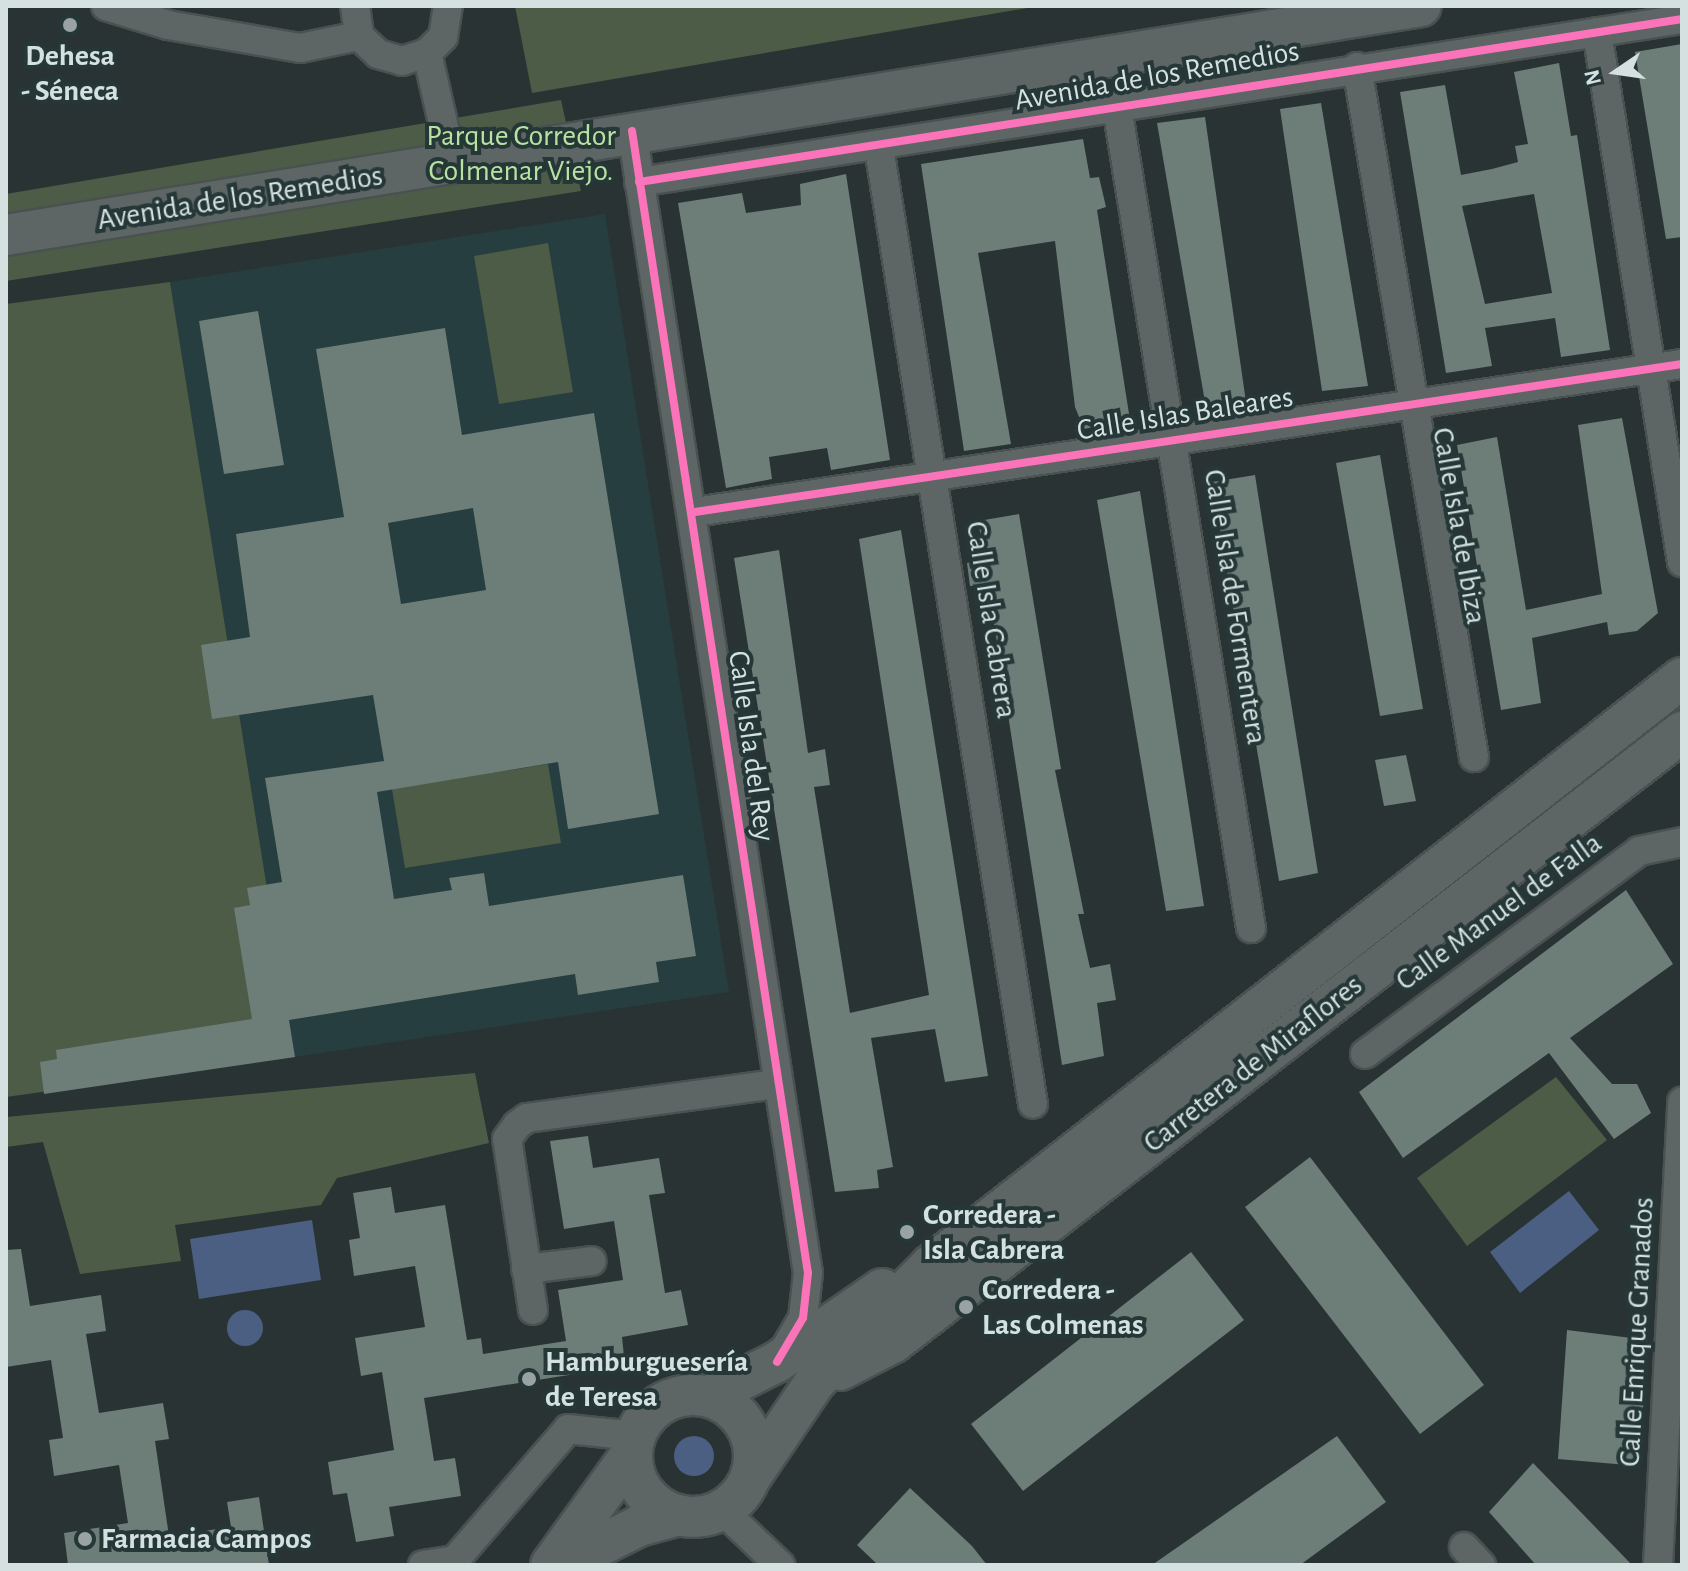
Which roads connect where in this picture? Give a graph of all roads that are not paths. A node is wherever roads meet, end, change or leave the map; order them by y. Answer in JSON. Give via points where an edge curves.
{"nodes":[{"id":1,"x":106,"y":6,"type":"edge"},
{"id":2,"x":355,"y":6,"type":"edge"},
{"id":3,"x":448,"y":6,"type":"edge"},
{"id":4,"x":1421,"y":6,"type":"edge"},
{"id":5,"x":1682,"y":19,"type":"edge"},
{"id":6,"x":1597,"y":32,"type":"junction"},
{"id":7,"x":359,"y":36,"type":"junction"},
{"id":8,"x":427,"y":53,"type":"junction"},
{"id":9,"x":1357,"y":67,"type":"junction"},
{"id":10,"x":1117,"y":107,"type":"junction"},
{"id":11,"x":632,"y":131,"type":"junction"},
{"id":12,"x":879,"y":148,"type":"junction"},
{"id":13,"x":452,"y":162,"type":"junction"},
{"id":14,"x":639,"y":182,"type":"junction"},
{"id":15,"x":6,"y":235,"type":"edge"},
{"id":16,"x":1682,"y":364,"type":"edge"},
{"id":17,"x":1651,"y":369,"type":"junction"},
{"id":18,"x":1414,"y":404,"type":"junction"},
{"id":19,"x":1174,"y":439,"type":"junction"},
{"id":20,"x":934,"y":477,"type":"junction"},
{"id":21,"x":695,"y":512,"type":"junction"},
{"id":22,"x":1682,"y":562,"type":"edge"},
{"id":23,"x":1682,"y":678,"type":"edge"},
{"id":24,"x":1682,"y":690,"type":"edge"},
{"id":25,"x":1682,"y":732,"type":"edge"},
{"id":26,"x":1615,"y":735,"type":"junction"},
{"id":27,"x":1474,"y":757,"type":"dead end"},
{"id":28,"x":1682,"y":842,"type":"edge"},
{"id":29,"x":1251,"y":928,"type":"dead end"},
{"id":30,"x":1365,"y":1054,"type":"dead end"},
{"id":31,"x":776,"y":1084,"type":"junction"},
{"id":32,"x":1682,"y":1102,"type":"edge"},
{"id":33,"x":1033,"y":1104,"type":"dead end"},
{"id":34,"x":592,"y":1261,"type":"dead end"},
{"id":35,"x":931,"y":1265,"type":"junction"},
{"id":36,"x":526,"y":1269,"type":"junction"},
{"id":37,"x":533,"y":1310,"type":"dead end"},
{"id":38,"x":777,"y":1362,"type":"junction"},
{"id":39,"x":815,"y":1382,"type":"junction"},
{"id":40,"x":709,"y":1396,"type":"junction"},
{"id":41,"x":634,"y":1444,"type":"junction"},
{"id":42,"x":752,"y":1475,"type":"junction"},
{"id":43,"x":723,"y":1511,"type":"junction"},
{"id":44,"x":679,"y":1515,"type":"junction"},
{"id":45,"x":639,"y":1526,"type":"junction"},
{"id":46,"x":1654,"y":1561,"type":"edge"},
{"id":47,"x":423,"y":1565,"type":"edge"},
{"id":48,"x":551,"y":1565,"type":"edge"},
{"id":49,"x":561,"y":1565,"type":"edge"},
{"id":50,"x":600,"y":1565,"type":"edge"},
{"id":51,"x":780,"y":1565,"type":"edge"}],
"edges":[{"from":1,"to":7,"type":"street","via":[[168,25],[300,48]]},
{"from":2,"to":7,"type":"street"},
{"from":3,"to":8,"type":"street","via":[[443,37]]},
{"from":4,"to":11,"type":"main road","name":"Avenida de los Remedios"},
{"from":5,"to":6,"type":"street","name":"Avenida de los Remedios"},
{"from":6,"to":9,"type":"street","name":"Avenida de los Remedios"},
{"from":6,"to":17,"type":"street"},
{"from":7,"to":8,"type":"street","via":[[378,54],[402,61]]},
{"from":8,"to":13,"type":"street"},
{"from":9,"to":10,"type":"street","name":"Avenida de los Remedios"},
{"from":9,"to":18,"type":"street","name":"Calle Isla de Ibiza"},
{"from":10,"to":12,"type":"street","name":"Avenida de los Remedios"},
{"from":10,"to":19,"type":"street","name":"Calle Isla de Formentera"},
{"from":11,"to":13,"type":"main road","name":"Avenida de los Remedios"},
{"from":11,"to":14,"type":"street","name":"Calle Isla del Rey"},
{"from":12,"to":14,"type":"street","name":"Avenida de los Remedios"},
{"from":12,"to":20,"type":"street","name":"Calle Isla Cabrera"},
{"from":13,"to":15,"type":"main road","name":"Avenida de los Remedios"},
{"from":14,"to":21,"type":"street","name":"Calle Isla del Rey"},
{"from":16,"to":17,"type":"street","name":"Calle Islas Baleares"},
{"from":17,"to":18,"type":"street","name":"Calle Islas Baleares"},
{"from":17,"to":22,"type":"street"},
{"from":18,"to":19,"type":"street","name":"Calle Islas Baleares"},
{"from":18,"to":27,"type":"street","name":"Calle Isla de Ibiza"},
{"from":19,"to":20,"type":"street","name":"Calle Islas Baleares"},
{"from":19,"to":29,"type":"street","name":"Calle Isla de Formentera"},
{"from":20,"to":21,"type":"street","name":"Calle Islas Baleares"},
{"from":20,"to":33,"type":"street","name":"Calle Isla Cabrera"},
{"from":21,"to":31,"type":"street","name":"Calle Isla del Rey"},
{"from":23,"to":26,"type":"main road","name":"Carretera de Miraflores"},
{"from":24,"to":26,"type":"main road","name":"Carretera de Miraflores"},
{"from":25,"to":39,"type":"main road","name":"Carretera de Miraflores","via":[[894,1342]]},
{"from":26,"to":35,"type":"main road","name":"Carretera de Miraflores"},
{"from":28,"to":30,"type":"street","name":"Calle Manuel de Falla","via":[[1639,851]]},
{"from":31,"to":36,"type":"street","via":[[527,1118],[517,1125],[507,1139]]},
{"from":31,"to":38,"type":"street","name":"Calle Isla del Rey","via":[[808,1273],[803,1318]]},
{"from":32,"to":46,"type":"street","name":"Calle Enrique Granados"},
{"from":34,"to":36,"type":"street"},
{"from":35,"to":38,"type":"main road","name":"Carretera de Miraflores","via":[[866,1298]]},
{"from":35,"to":39,"type":"main road","name":"Carretera de Miraflores"},
{"from":36,"to":37,"type":"street"},
{"from":38,"to":40,"type":"main road","name":"Carretera de Miraflores"},
{"from":39,"to":42,"type":"main road","name":"Carretera de Miraflores"},
{"from":40,"to":41,"type":"main road","via":[[672,1398],[643,1419]]},
{"from":40,"to":42,"type":"main road","via":[[727,1404],[751,1435]]},
{"from":41,"to":44,"type":"main road","via":[[639,1486]]},
{"from":41,"to":47,"type":"street","via":[[568,1429],[455,1560]]},
{"from":41,"to":48,"type":"main road"},
{"from":42,"to":43,"type":"main road"},
{"from":43,"to":44,"type":"main road"},
{"from":43,"to":51,"type":"street"},
{"from":44,"to":45,"type":"main road"},
{"from":45,"to":49,"type":"main road"},
{"from":45,"to":50,"type":"street"}]}
